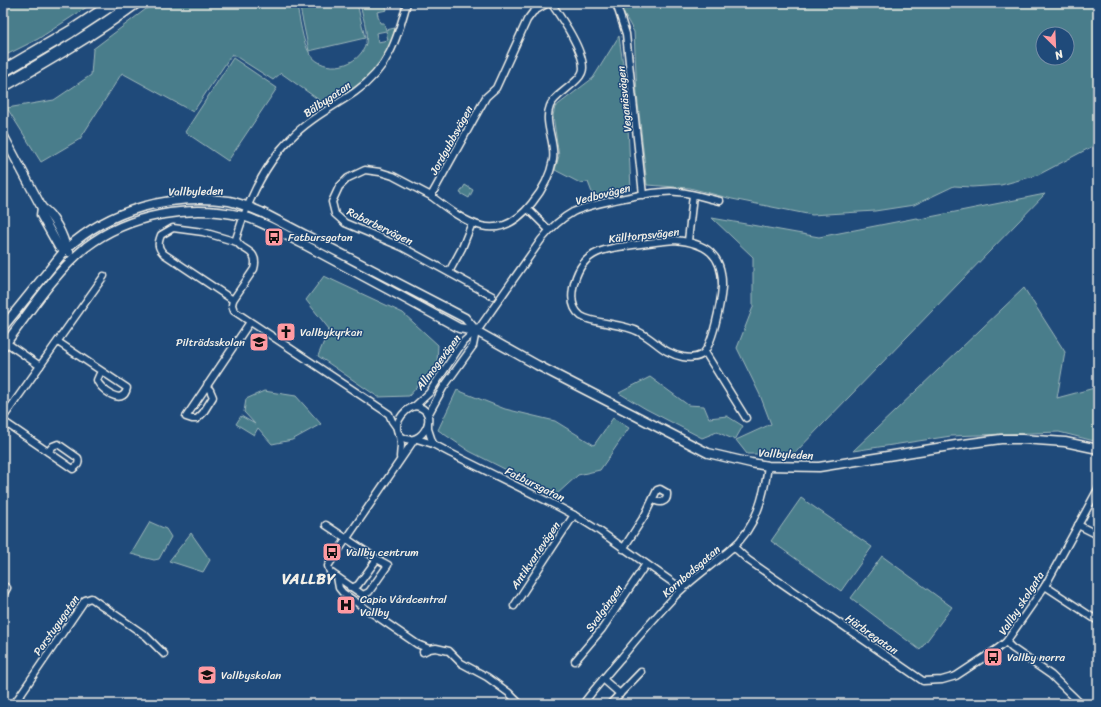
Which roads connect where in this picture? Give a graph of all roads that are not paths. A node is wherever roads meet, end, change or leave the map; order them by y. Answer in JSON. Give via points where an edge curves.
{"nodes":[{"id":1,"x":114,"y":3,"type":"edge"},
{"id":2,"x":134,"y":3,"type":"edge"},
{"id":3,"x":407,"y":3,"type":"edge"},
{"id":4,"x":548,"y":3,"type":"edge"},
{"id":5,"x":551,"y":3,"type":"edge"},
{"id":6,"x":616,"y":3,"type":"edge"},
{"id":7,"x":3,"y":71,"type":"edge"},
{"id":8,"x":3,"y":86,"type":"edge"},
{"id":9,"x":3,"y":135,"type":"edge"},
{"id":10,"x":643,"y":195,"type":"junction"},
{"id":11,"x":692,"y":195,"type":"junction"},
{"id":12,"x":431,"y":196,"type":"junction"},
{"id":13,"x":720,"y":201,"type":"dead end"},
{"id":14,"x":249,"y":207,"type":"junction"},
{"id":15,"x":42,"y":208,"type":"junction"},
{"id":16,"x":528,"y":209,"type":"junction"},
{"id":17,"x":244,"y":216,"type":"junction"},
{"id":18,"x":472,"y":223,"type":"junction"},
{"id":19,"x":550,"y":230,"type":"junction"},
{"id":20,"x":61,"y":233,"type":"junction"},
{"id":21,"x":80,"y":237,"type":"junction"},
{"id":22,"x":688,"y":241,"type":"junction"},
{"id":23,"x":237,"y":242,"type":"junction"},
{"id":24,"x":66,"y":249,"type":"junction"},
{"id":25,"x":75,"y":257,"type":"junction"},
{"id":26,"x":449,"y":272,"type":"junction"},
{"id":27,"x":104,"y":276,"type":"dead end"},
{"id":28,"x":492,"y":296,"type":"dead end"},
{"id":29,"x":233,"y":300,"type":"junction"},
{"id":30,"x":250,"y":322,"type":"junction"},
{"id":31,"x":3,"y":327,"type":"edge"},
{"id":32,"x":476,"y":331,"type":"junction"},
{"id":33,"x":58,"y":342,"type":"junction"},
{"id":34,"x":4,"y":343,"type":"edge"},
{"id":35,"x":705,"y":352,"type":"junction"},
{"id":36,"x":40,"y":366,"type":"junction"},
{"id":37,"x":101,"y":371,"type":"junction"},
{"id":38,"x":207,"y":385,"type":"junction"},
{"id":39,"x":415,"y":406,"type":"junction"},
{"id":40,"x":406,"y":411,"type":"junction"},
{"id":41,"x":389,"y":414,"type":"junction"},
{"id":42,"x":428,"y":417,"type":"junction"},
{"id":43,"x":3,"y":418,"type":"edge"},
{"id":44,"x":746,"y":418,"type":"dead end"},
{"id":45,"x":3,"y":421,"type":"edge"},
{"id":46,"x":397,"y":428,"type":"junction"},
{"id":47,"x":400,"y":435,"type":"junction"},
{"id":48,"x":416,"y":439,"type":"junction"},
{"id":49,"x":433,"y":444,"type":"junction"},
{"id":50,"x":1098,"y":449,"type":"edge"},
{"id":51,"x":48,"y":452,"type":"junction"},
{"id":52,"x":400,"y":459,"type":"junction"},
{"id":53,"x":768,"y":466,"type":"junction"},
{"id":54,"x":1098,"y":489,"type":"edge"},
{"id":55,"x":653,"y":499,"type":"dead end"},
{"id":56,"x":574,"y":515,"type":"junction"},
{"id":57,"x":326,"y":525,"type":"dead end"},
{"id":58,"x":1078,"y":525,"type":"junction"},
{"id":59,"x":1098,"y":535,"type":"edge"},
{"id":60,"x":347,"y":538,"type":"junction"},
{"id":61,"x":734,"y":547,"type":"junction"},
{"id":62,"x":623,"y":549,"type":"junction"},
{"id":63,"x":377,"y":559,"type":"junction"},
{"id":64,"x":646,"y":564,"type":"junction"},
{"id":65,"x":337,"y":577,"type":"junction"},
{"id":66,"x":3,"y":585,"type":"edge"},
{"id":67,"x":1045,"y":586,"type":"junction"},
{"id":68,"x":350,"y":587,"type":"junction"},
{"id":69,"x":682,"y":589,"type":"junction"},
{"id":70,"x":3,"y":596,"type":"edge"},
{"id":71,"x":514,"y":606,"type":"dead end"},
{"id":72,"x":1098,"y":621,"type":"edge"},
{"id":73,"x":1006,"y":642,"type":"junction"},
{"id":74,"x":429,"y":649,"type":"junction"},
{"id":75,"x":423,"y":652,"type":"dead end"},
{"id":76,"x":164,"y":654,"type":"dead end"},
{"id":77,"x":575,"y":662,"type":"dead end"},
{"id":78,"x":641,"y":672,"type":"dead end"},
{"id":79,"x":603,"y":679,"type":"junction"},
{"id":80,"x":620,"y":694,"type":"junction"},
{"id":81,"x":14,"y":704,"type":"edge"},
{"id":82,"x":520,"y":704,"type":"edge"},
{"id":83,"x":583,"y":704,"type":"edge"},
{"id":84,"x":610,"y":704,"type":"edge"},
{"id":85,"x":1081,"y":704,"type":"edge"}],
"edges":[{"from":1,"to":7,"type":"highway"},
{"from":2,"to":8,"type":"highway","via":[[108,23]]},
{"from":3,"to":14,"type":"street","name":"Bälbygatan","via":[[396,40],[379,70],[362,87],[312,120],[291,138],[274,158]]},
{"from":4,"to":12,"type":"street","name":"Jordgubbsvägen","via":[[533,12],[528,20],[496,88],[486,97]]},
{"from":5,"to":16,"type":"street","via":[[569,30],[581,56],[583,69],[578,78],[550,105],[548,113],[553,159],[540,194]]},
{"from":6,"to":10,"type":"street","name":"Veganäsvägen","via":[[626,34]]},
{"from":9,"to":15,"type":"main road"},
{"from":10,"to":11,"type":"street","name":"Vedbovägen","via":[[676,191]]},
{"from":10,"to":19,"type":"street","name":"Vedbovägen","via":[[584,208],[567,216]]},
{"from":11,"to":13,"type":"street","name":"Vedbovägen"},
{"from":11,"to":22,"type":"street","name":"Källtorpsvägen"},
{"from":12,"to":18,"type":"street"},
{"from":12,"to":26,"type":"street","name":"Rabarbervägen","via":[[393,176],[365,170],[348,178],[339,187],[332,202],[335,214],[346,223],[402,247]]},
{"from":14,"to":17,"type":"street"},
{"from":14,"to":21,"type":"main road","name":"Vallbyleden","via":[[230,201],[195,200],[144,206],[120,214]]},
{"from":14,"to":32,"type":"main road","name":"Vallbyleden","via":[[465,318]]},
{"from":15,"to":20,"type":"main road","via":[[47,210]]},
{"from":15,"to":24,"type":"main road","via":[[40,215],[45,224],[59,247]]},
{"from":16,"to":18,"type":"street","via":[[508,224],[492,228]]},
{"from":16,"to":19,"type":"street"},
{"from":17,"to":23,"type":"street"},
{"from":17,"to":25,"type":"main road","name":"Vallbyleden","via":[[202,211],[157,215],[116,229]]},
{"from":17,"to":32,"type":"main road","name":"Vallbyleden","via":[[284,234],[459,328]]},
{"from":18,"to":26,"type":"street"},
{"from":19,"to":32,"type":"street","name":"Vedbovägen"},
{"from":20,"to":21,"type":"main road","via":[[72,238]]},
{"from":20,"to":24,"type":"main road"},
{"from":21,"to":24,"type":"main road","name":"Vallbyleden"},
{"from":22,"to":35,"type":"street","name":"Källtorpsvägen","via":[[711,252],[720,265],[722,274],[720,306]]},
{"from":22,"to":35,"type":"street","name":"Källtorpsvägen","via":[[670,240],[614,247],[595,253],[581,268],[574,286],[572,302],[575,309],[586,319],[632,329],[670,354],[689,358]]},
{"from":23,"to":29,"type":"street","via":[[252,254],[255,265]]},
{"from":23,"to":29,"type":"street","via":[[203,232],[173,228],[161,235],[158,246],[164,254]]},
{"from":24,"to":25,"type":"main road"},
{"from":24,"to":31,"type":"main road","name":"Vallbyleden"},
{"from":25,"to":34,"type":"main road","name":"Vallbyleden"},
{"from":26,"to":28,"type":"street","name":"Rabarbervägen"},
{"from":27,"to":33,"type":"street"},
{"from":29,"to":30,"type":"street","via":[[234,312]]},
{"from":30,"to":38,"type":"street"},
{"from":30,"to":41,"type":"street"},
{"from":32,"to":39,"type":"street","name":"Allmogevägen","via":[[463,342],[429,393]]},
{"from":32,"to":42,"type":"street","name":"Allmogevägen","via":[[473,346],[443,388]]},
{"from":32,"to":53,"type":"main road","name":"Vallbyleden","via":[[708,453]]},
{"from":33,"to":36,"type":"street"},
{"from":33,"to":37,"type":"street"},
{"from":34,"to":36,"type":"street"},
{"from":35,"to":44,"type":"street"},
{"from":36,"to":43,"type":"street"},
{"from":37,"to":37,"type":"street","via":[[127,388],[126,394],[118,397],[100,387],[97,380]]},
{"from":38,"to":38,"type":"street","via":[[190,410],[186,417],[197,419],[203,413],[213,397]]},
{"from":39,"to":40,"type":"street"},
{"from":39,"to":42,"type":"street","via":[[421,407]]},
{"from":40,"to":41,"type":"street"},
{"from":40,"to":46,"type":"street"},
{"from":41,"to":46,"type":"street"},
{"from":42,"to":48,"type":"street","via":[[424,430]]},
{"from":42,"to":49,"type":"street","via":[[428,430]]},
{"from":45,"to":51,"type":"street"},
{"from":46,"to":47,"type":"street"},
{"from":47,"to":48,"type":"street","via":[[407,440]]},
{"from":47,"to":52,"type":"street"},
{"from":48,"to":49,"type":"street","name":"Fatbursgatan"},
{"from":48,"to":52,"type":"street"},
{"from":49,"to":56,"type":"street","name":"Fatbursgatan"},
{"from":50,"to":53,"type":"main road","name":"Vallbyleden","via":[[1065,442],[1001,439],[819,467]]},
{"from":51,"to":51,"type":"street","via":[[58,444],[78,458],[78,465],[73,469]]},
{"from":52,"to":60,"type":"street"},
{"from":53,"to":61,"type":"street","name":"Kornbodsgatan","via":[[754,519]]},
{"from":54,"to":58,"type":"street","name":"Vallby skolgata"},
{"from":55,"to":62,"type":"street"},
{"from":56,"to":62,"type":"street","name":"Fatbursgatan"},
{"from":56,"to":71,"type":"street","name":"Antikvarievägen"},
{"from":57,"to":60,"type":"street"},
{"from":58,"to":59,"type":"street"},
{"from":58,"to":67,"type":"street","name":"Vallby skolgata"},
{"from":60,"to":63,"type":"street"},
{"from":60,"to":65,"type":"street","via":[[328,566],[330,572]]},
{"from":61,"to":69,"type":"street","name":"Kornbodsgatan"},
{"from":61,"to":73,"type":"street","name":"Härbregatan","via":[[748,560],[923,681],[956,676]]},
{"from":62,"to":64,"type":"street","name":"Fatbursgatan"},
{"from":63,"to":68,"type":"street","via":[[358,585]]},
{"from":63,"to":68,"type":"street","via":[[388,565],[369,592],[363,595]]},
{"from":64,"to":69,"type":"street","name":"Fatbursgatan"},
{"from":64,"to":77,"type":"street","name":"Svalgången","via":[[602,629]]},
{"from":65,"to":68,"type":"street"},
{"from":65,"to":74,"type":"street","via":[[338,588],[343,593],[417,644]]},
{"from":66,"to":70,"type":"street","via":[[7,588]]},
{"from":67,"to":72,"type":"street"},
{"from":67,"to":73,"type":"street","name":"Vallby skolgata"},
{"from":69,"to":79,"type":"street","name":"Kornbodsgatan"},
{"from":73,"to":85,"type":"street","name":"Vallby skolgata","via":[[1051,675]]},
{"from":74,"to":75,"type":"street"},
{"from":74,"to":82,"type":"street","via":[[442,648],[449,652],[461,663],[509,693]]},
{"from":76,"to":81,"type":"street","name":"Parstugugatan","via":[[146,636],[88,598]]},
{"from":78,"to":80,"type":"street"},
{"from":79,"to":80,"type":"street"},
{"from":79,"to":83,"type":"street","name":"Kornbodsgatan"},
{"from":80,"to":84,"type":"street"}]}
